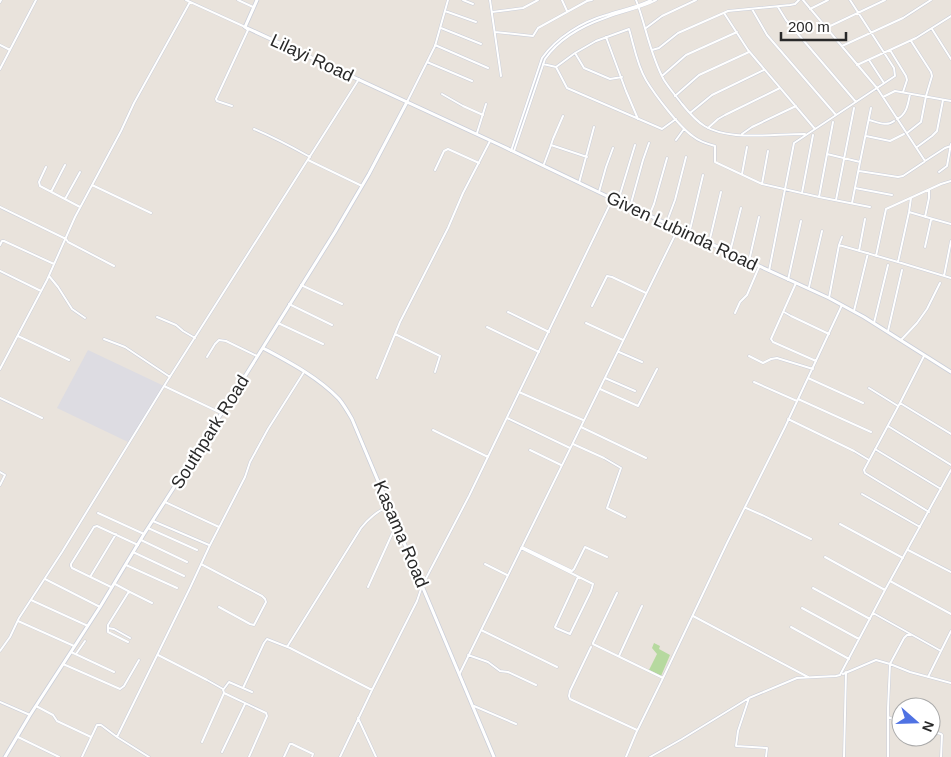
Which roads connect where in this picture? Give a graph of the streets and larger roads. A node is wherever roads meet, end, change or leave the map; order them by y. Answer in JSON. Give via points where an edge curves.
{"nodes":[{"id":1,"x":36,"y":0,"type":"edge"},
{"id":2,"x":186,"y":0,"type":"edge"},
{"id":3,"x":238,"y":0,"type":"edge"},
{"id":4,"x":257,"y":0,"type":"edge"},
{"id":5,"x":448,"y":0,"type":"edge"},
{"id":6,"x":463,"y":0,"type":"edge"},
{"id":7,"x":490,"y":0,"type":"edge"},
{"id":8,"x":538,"y":0,"type":"edge"},
{"id":9,"x":562,"y":0,"type":"edge"},
{"id":10,"x":592,"y":0,"type":"edge"},
{"id":11,"x":636,"y":0,"type":"edge"},
{"id":12,"x":650,"y":0,"type":"edge"},
{"id":13,"x":656,"y":0,"type":"edge"},
{"id":14,"x":696,"y":0,"type":"edge"},
{"id":15,"x":801,"y":0,"type":"edge"},
{"id":16,"x":828,"y":0,"type":"edge"},
{"id":17,"x":850,"y":0,"type":"edge"},
{"id":18,"x":885,"y":0,"type":"edge"},
{"id":19,"x":931,"y":0,"type":"edge"},
{"id":20,"x":587,"y":1,"type":"edge"},
{"id":21,"x":190,"y":2,"type":"junction"},
{"id":22,"x":473,"y":4,"type":"dead end"},
{"id":23,"x":778,"y":6,"type":"junction"},
{"id":24,"x":253,"y":7,"type":"junction"},
{"id":25,"x":639,"y":7,"type":"junction"},
{"id":26,"x":752,"y":9,"type":"junction"},
{"id":27,"x":810,"y":9,"type":"junction"},
{"id":28,"x":445,"y":10,"type":"junction"},
{"id":29,"x":492,"y":12,"type":"junction"},
{"id":30,"x":567,"y":12,"type":"junction"},
{"id":31,"x":858,"y":12,"type":"junction"},
{"id":32,"x":724,"y":13,"type":"junction"},
{"id":33,"x":951,"y":16,"type":"edge"},
{"id":34,"x":476,"y":22,"type":"dead end"},
{"id":35,"x":245,"y":27,"type":"junction"},
{"id":36,"x":441,"y":28,"type":"junction"},
{"id":37,"x":645,"y":28,"type":"junction"},
{"id":38,"x":826,"y":28,"type":"junction"},
{"id":39,"x":931,"y":28,"type":"junction"},
{"id":40,"x":495,"y":32,"type":"junction"},
{"id":41,"x":737,"y":32,"type":"junction"},
{"id":42,"x":871,"y":33,"type":"junction"},
{"id":43,"x":606,"y":36,"type":"junction"},
{"id":44,"x":911,"y":41,"type":"junction"},
{"id":45,"x":435,"y":44,"type":"junction"},
{"id":46,"x":481,"y":44,"type":"dead end"},
{"id":47,"x":0,"y":45,"type":"edge"},
{"id":48,"x":841,"y":46,"type":"junction"},
{"id":49,"x":10,"y":50,"type":"junction"},
{"id":50,"x":652,"y":50,"type":"junction"},
{"id":51,"x":890,"y":50,"type":"junction"},
{"id":52,"x":749,"y":52,"type":"junction"},
{"id":53,"x":884,"y":52,"type":"junction"},
{"id":54,"x":575,"y":53,"type":"junction"},
{"id":55,"x":869,"y":59,"type":"junction"},
{"id":56,"x":951,"y":59,"type":"edge"},
{"id":57,"x":427,"y":62,"type":"junction"},
{"id":58,"x":542,"y":64,"type":"junction"},
{"id":59,"x":857,"y":65,"type":"junction"},
{"id":60,"x":556,"y":67,"type":"junction"},
{"id":61,"x":488,"y":68,"type":"dead end"},
{"id":62,"x":0,"y":69,"type":"edge"},
{"id":63,"x":764,"y":70,"type":"junction"},
{"id":64,"x":501,"y":76,"type":"dead end"},
{"id":65,"x":662,"y":76,"type":"junction"},
{"id":66,"x":622,"y":77,"type":"junction"},
{"id":67,"x":359,"y":79,"type":"junction"},
{"id":68,"x":472,"y":81,"type":"dead end"},
{"id":69,"x":884,"y":83,"type":"junction"},
{"id":70,"x":780,"y":88,"type":"junction"},
{"id":71,"x":876,"y":88,"type":"junction"},
{"id":72,"x":903,"y":92,"type":"junction"},
{"id":73,"x":442,"y":94,"type":"dead end"},
{"id":74,"x":910,"y":94,"type":"junction"},
{"id":75,"x":675,"y":96,"type":"junction"},
{"id":76,"x":926,"y":96,"type":"junction"},
{"id":77,"x":883,"y":97,"type":"junction"},
{"id":78,"x":951,"y":97,"type":"edge"},
{"id":79,"x":943,"y":100,"type":"junction"},
{"id":80,"x":950,"y":101,"type":"edge"},
{"id":81,"x":407,"y":102,"type":"junction"},
{"id":82,"x":856,"y":102,"type":"junction"},
{"id":83,"x":486,"y":104,"type":"dead end"},
{"id":84,"x":232,"y":106,"type":"dead end"},
{"id":85,"x":796,"y":106,"type":"junction"},
{"id":86,"x":854,"y":108,"type":"dead end"},
{"id":87,"x":871,"y":108,"type":"dead end"},
{"id":88,"x":690,"y":114,"type":"junction"},
{"id":89,"x":483,"y":115,"type":"junction"},
{"id":90,"x":836,"y":115,"type":"junction"},
{"id":91,"x":563,"y":116,"type":"dead end"},
{"id":92,"x":638,"y":119,"type":"junction"},
{"id":93,"x":676,"y":119,"type":"junction"},
{"id":94,"x":869,"y":120,"type":"junction"},
{"id":95,"x":896,"y":120,"type":"junction"},
{"id":96,"x":833,"y":122,"type":"dead end"},
{"id":97,"x":594,"y":127,"type":"dead end"},
{"id":98,"x":708,"y":128,"type":"junction"},
{"id":99,"x":254,"y":129,"type":"dead end"},
{"id":100,"x":684,"y":129,"type":"junction"},
{"id":101,"x":815,"y":129,"type":"junction"},
{"id":102,"x":476,"y":134,"type":"junction"},
{"id":103,"x":807,"y":134,"type":"junction"},
{"id":104,"x":905,"y":134,"type":"junction"},
{"id":105,"x":741,"y":135,"type":"junction"},
{"id":106,"x":813,"y":135,"type":"dead end"},
{"id":107,"x":865,"y":136,"type":"junction"},
{"id":108,"x":676,"y":140,"type":"dead end"},
{"id":109,"x":490,"y":141,"type":"junction"},
{"id":110,"x":649,"y":143,"type":"dead end"},
{"id":111,"x":551,"y":145,"type":"junction"},
{"id":112,"x":635,"y":145,"type":"dead end"},
{"id":113,"x":951,"y":145,"type":"edge"},
{"id":114,"x":747,"y":147,"type":"dead end"},
{"id":115,"x":916,"y":147,"type":"junction"},
{"id":116,"x":613,"y":148,"type":"dead end"},
{"id":117,"x":513,"y":151,"type":"junction"},
{"id":118,"x":768,"y":151,"type":"dead end"},
{"id":119,"x":827,"y":154,"type":"junction"},
{"id":120,"x":310,"y":157,"type":"junction"},
{"id":121,"x":587,"y":157,"type":"junction"},
{"id":122,"x":686,"y":157,"type":"dead end"},
{"id":123,"x":667,"y":158,"type":"dead end"},
{"id":124,"x":844,"y":158,"type":"junction"},
{"id":125,"x":308,"y":160,"type":"junction"},
{"id":126,"x":860,"y":162,"type":"junction"},
{"id":127,"x":924,"y":162,"type":"dead end"},
{"id":128,"x":479,"y":163,"type":"junction"},
{"id":129,"x":65,"y":165,"type":"dead end"},
{"id":130,"x":46,"y":166,"type":"dead end"},
{"id":131,"x":543,"y":166,"type":"junction"},
{"id":132,"x":435,"y":170,"type":"dead end"},
{"id":133,"x":859,"y":171,"type":"junction"},
{"id":134,"x":80,"y":172,"type":"dead end"},
{"id":135,"x":939,"y":172,"type":"dead end"},
{"id":136,"x":742,"y":174,"type":"junction"},
{"id":137,"x":703,"y":175,"type":"dead end"},
{"id":138,"x":951,"y":181,"type":"edge"},
{"id":139,"x":580,"y":183,"type":"junction"},
{"id":140,"x":762,"y":184,"type":"junction"},
{"id":141,"x":92,"y":185,"type":"junction"},
{"id":142,"x":362,"y":186,"type":"junction"},
{"id":143,"x":855,"y":188,"type":"junction"},
{"id":144,"x":785,"y":190,"type":"junction"},
{"id":145,"x":929,"y":190,"type":"junction"},
{"id":146,"x":51,"y":192,"type":"junction"},
{"id":147,"x":599,"y":192,"type":"junction"},
{"id":148,"x":722,"y":192,"type":"dead end"},
{"id":149,"x":802,"y":193,"type":"junction"},
{"id":150,"x":892,"y":195,"type":"dead end"},
{"id":151,"x":819,"y":197,"type":"junction"},
{"id":152,"x":911,"y":198,"type":"junction"},
{"id":153,"x":613,"y":199,"type":"junction"},
{"id":154,"x":65,"y":200,"type":"junction"},
{"id":155,"x":836,"y":200,"type":"junction"},
{"id":156,"x":618,"y":201,"type":"junction"},
{"id":157,"x":905,"y":201,"type":"junction"},
{"id":158,"x":852,"y":203,"type":"junction"},
{"id":159,"x":910,"y":206,"type":"junction"},
{"id":160,"x":0,"y":207,"type":"edge"},
{"id":161,"x":80,"y":207,"type":"junction"},
{"id":162,"x":630,"y":207,"type":"junction"},
{"id":163,"x":870,"y":207,"type":"dead end"},
{"id":164,"x":740,"y":208,"type":"dead end"},
{"id":165,"x":909,"y":212,"type":"junction"},
{"id":166,"x":151,"y":213,"type":"dead end"},
{"id":167,"x":649,"y":216,"type":"junction"},
{"id":168,"x":759,"y":217,"type":"dead end"},
{"id":169,"x":925,"y":217,"type":"junction"},
{"id":170,"x":864,"y":219,"type":"dead end"},
{"id":171,"x":933,"y":219,"type":"junction"},
{"id":172,"x":801,"y":222,"type":"dead end"},
{"id":173,"x":666,"y":224,"type":"junction"},
{"id":174,"x":951,"y":224,"type":"edge"},
{"id":175,"x":678,"y":229,"type":"junction"},
{"id":176,"x":822,"y":231,"type":"dead end"},
{"id":177,"x":689,"y":234,"type":"junction"},
{"id":178,"x":842,"y":237,"type":"dead end"},
{"id":179,"x":66,"y":239,"type":"junction"},
{"id":180,"x":951,"y":241,"type":"edge"},
{"id":181,"x":709,"y":243,"type":"junction"},
{"id":182,"x":0,"y":245,"type":"edge"},
{"id":183,"x":839,"y":245,"type":"junction"},
{"id":184,"x":925,"y":247,"type":"dead end"},
{"id":185,"x":858,"y":251,"type":"junction"},
{"id":186,"x":950,"y":251,"type":"edge"},
{"id":187,"x":730,"y":252,"type":"junction"},
{"id":188,"x":868,"y":254,"type":"junction"},
{"id":189,"x":876,"y":256,"type":"junction"},
{"id":190,"x":749,"y":261,"type":"junction"},
{"id":191,"x":898,"y":262,"type":"junction"},
{"id":192,"x":54,"y":264,"type":"junction"},
{"id":193,"x":888,"y":265,"type":"dead end"},
{"id":194,"x":114,"y":266,"type":"dead end"},
{"id":195,"x":760,"y":266,"type":"junction"},
{"id":196,"x":902,"y":270,"type":"dead end"},
{"id":197,"x":0,"y":271,"type":"edge"},
{"id":198,"x":769,"y":271,"type":"junction"},
{"id":199,"x":49,"y":276,"type":"junction"},
{"id":200,"x":944,"y":276,"type":"junction"},
{"id":201,"x":951,"y":278,"type":"edge"},
{"id":202,"x":788,"y":280,"type":"junction"},
{"id":203,"x":796,"y":283,"type":"junction"},
{"id":204,"x":940,"y":283,"type":"dead end"},
{"id":205,"x":301,"y":285,"type":"junction"},
{"id":206,"x":808,"y":289,"type":"junction"},
{"id":207,"x":41,"y":291,"type":"junction"},
{"id":208,"x":646,"y":293,"type":"junction"},
{"id":209,"x":829,"y":298,"type":"junction"},
{"id":210,"x":289,"y":304,"type":"junction"},
{"id":211,"x":342,"y":304,"type":"dead end"},
{"id":212,"x":842,"y":305,"type":"junction"},
{"id":213,"x":592,"y":306,"type":"dead end"},
{"id":214,"x":784,"y":311,"type":"junction"},
{"id":215,"x":854,"y":311,"type":"junction"},
{"id":216,"x":508,"y":312,"type":"dead end"},
{"id":217,"x":735,"y":313,"type":"dead end"},
{"id":218,"x":157,"y":317,"type":"dead end"},
{"id":219,"x":85,"y":318,"type":"dead end"},
{"id":220,"x":586,"y":322,"type":"dead end"},
{"id":221,"x":278,"y":323,"type":"junction"},
{"id":222,"x":874,"y":323,"type":"junction"},
{"id":223,"x":332,"y":325,"type":"dead end"},
{"id":224,"x":487,"y":327,"type":"dead end"},
{"id":225,"x":549,"y":332,"type":"junction"},
{"id":226,"x":888,"y":332,"type":"junction"},
{"id":227,"x":395,"y":334,"type":"junction"},
{"id":228,"x":829,"y":334,"type":"junction"},
{"id":229,"x":18,"y":336,"type":"junction"},
{"id":230,"x":195,"y":338,"type":"junction"},
{"id":231,"x":104,"y":339,"type":"dead end"},
{"id":232,"x":624,"y":340,"type":"junction"},
{"id":233,"x":901,"y":340,"type":"junction"},
{"id":234,"x":323,"y":344,"type":"dead end"},
{"id":235,"x":263,"y":348,"type":"junction"},
{"id":236,"x":539,"y":352,"type":"junction"},
{"id":237,"x":618,"y":352,"type":"junction"},
{"id":238,"x":257,"y":356,"type":"junction"},
{"id":239,"x":749,"y":356,"type":"dead end"},
{"id":240,"x":924,"y":356,"type":"junction"},
{"id":241,"x":207,"y":357,"type":"dead end"},
{"id":242,"x":69,"y":360,"type":"dead end"},
{"id":243,"x":816,"y":361,"type":"junction"},
{"id":244,"x":642,"y":362,"type":"dead end"},
{"id":245,"x":0,"y":369,"type":"edge"},
{"id":246,"x":657,"y":369,"type":"dead end"},
{"id":247,"x":812,"y":369,"type":"junction"},
{"id":248,"x":304,"y":372,"type":"junction"},
{"id":249,"x":435,"y":372,"type":"dead end"},
{"id":250,"x":951,"y":372,"type":"edge"},
{"id":251,"x":170,"y":377,"type":"junction"},
{"id":252,"x":377,"y":378,"type":"dead end"},
{"id":253,"x":605,"y":378,"type":"junction"},
{"id":254,"x":808,"y":378,"type":"junction"},
{"id":255,"x":754,"y":382,"type":"dead end"},
{"id":256,"x":164,"y":386,"type":"junction"},
{"id":257,"x":600,"y":388,"type":"junction"},
{"id":258,"x":869,"y":388,"type":"dead end"},
{"id":259,"x":635,"y":391,"type":"dead end"},
{"id":260,"x":519,"y":392,"type":"junction"},
{"id":261,"x":0,"y":398,"type":"edge"},
{"id":262,"x":798,"y":400,"type":"junction"},
{"id":263,"x":863,"y":403,"type":"dead end"},
{"id":264,"x":900,"y":403,"type":"junction"},
{"id":265,"x":898,"y":406,"type":"junction"},
{"id":266,"x":221,"y":414,"type":"junction"},
{"id":267,"x":42,"y":418,"type":"dead end"},
{"id":268,"x":507,"y":418,"type":"junction"},
{"id":269,"x":788,"y":419,"type":"junction"},
{"id":270,"x":584,"y":421,"type":"junction"},
{"id":271,"x":888,"y":426,"type":"junction"},
{"id":272,"x":581,"y":427,"type":"junction"},
{"id":273,"x":433,"y":430,"type":"dead end"},
{"id":274,"x":871,"y":432,"type":"dead end"},
{"id":275,"x":951,"y":434,"type":"edge"},
{"id":276,"x":572,"y":444,"type":"junction"},
{"id":277,"x":571,"y":448,"type":"junction"},
{"id":278,"x":875,"y":449,"type":"junction"},
{"id":279,"x":530,"y":450,"type":"dead end"},
{"id":280,"x":488,"y":457,"type":"junction"},
{"id":281,"x":646,"y":458,"type":"dead end"},
{"id":282,"x":869,"y":460,"type":"junction"},
{"id":283,"x":562,"y":465,"type":"junction"},
{"id":284,"x":951,"y":465,"type":"edge"},
{"id":285,"x":951,"y":470,"type":"edge"},
{"id":286,"x":0,"y":472,"type":"edge"},
{"id":287,"x":0,"y":485,"type":"edge"},
{"id":288,"x":941,"y":489,"type":"junction"},
{"id":289,"x":862,"y":494,"type":"dead end"},
{"id":290,"x":165,"y":502,"type":"junction"},
{"id":291,"x":389,"y":506,"type":"junction"},
{"id":292,"x":745,"y":508,"type":"junction"},
{"id":293,"x":929,"y":512,"type":"junction"},
{"id":294,"x":98,"y":513,"type":"dead end"},
{"id":295,"x":625,"y":517,"type":"dead end"},
{"id":296,"x":153,"y":521,"type":"junction"},
{"id":297,"x":840,"y":524,"type":"dead end"},
{"id":298,"x":397,"y":526,"type":"junction"},
{"id":299,"x":219,"y":527,"type":"junction"},
{"id":300,"x":920,"y":527,"type":"junction"},
{"id":301,"x":148,"y":528,"type":"junction"},
{"id":302,"x":116,"y":534,"type":"junction"},
{"id":303,"x":144,"y":534,"type":"junction"},
{"id":304,"x":811,"y":539,"type":"dead end"},
{"id":305,"x":141,"y":540,"type":"junction"},
{"id":306,"x":138,"y":545,"type":"junction"},
{"id":307,"x":209,"y":546,"type":"junction"},
{"id":308,"x":521,"y":548,"type":"junction"},
{"id":309,"x":197,"y":550,"type":"dead end"},
{"id":310,"x":908,"y":550,"type":"junction"},
{"id":311,"x":133,"y":552,"type":"junction"},
{"id":312,"x":608,"y":557,"type":"dead end"},
{"id":313,"x":825,"y":558,"type":"dead end"},
{"id":314,"x":903,"y":558,"type":"junction"},
{"id":315,"x":187,"y":562,"type":"dead end"},
{"id":316,"x":201,"y":564,"type":"junction"},
{"id":317,"x":485,"y":564,"type":"dead end"},
{"id":318,"x":126,"y":566,"type":"junction"},
{"id":319,"x":951,"y":572,"type":"edge"},
{"id":320,"x":507,"y":575,"type":"junction"},
{"id":321,"x":184,"y":576,"type":"dead end"},
{"id":322,"x":90,"y":577,"type":"junction"},
{"id":323,"x":578,"y":577,"type":"junction"},
{"id":324,"x":45,"y":579,"type":"junction"},
{"id":325,"x":890,"y":581,"type":"junction"},
{"id":326,"x":114,"y":586,"type":"junction"},
{"id":327,"x":422,"y":586,"type":"junction"},
{"id":328,"x":368,"y":587,"type":"dead end"},
{"id":329,"x":177,"y":588,"type":"dead end"},
{"id":330,"x":813,"y":588,"type":"dead end"},
{"id":331,"x":885,"y":590,"type":"junction"},
{"id":332,"x":130,"y":592,"type":"junction"},
{"id":333,"x":617,"y":593,"type":"dead end"},
{"id":334,"x":31,"y":600,"type":"junction"},
{"id":335,"x":152,"y":602,"type":"dead end"},
{"id":336,"x":642,"y":606,"type":"dead end"},
{"id":337,"x":219,"y":607,"type":"dead end"},
{"id":338,"x":100,"y":608,"type":"junction"},
{"id":339,"x":802,"y":608,"type":"dead end"},
{"id":340,"x":874,"y":613,"type":"junction"},
{"id":341,"x":951,"y":614,"type":"edge"},
{"id":342,"x":693,"y":616,"type":"junction"},
{"id":343,"x":870,"y":619,"type":"junction"},
{"id":344,"x":18,"y":621,"type":"junction"},
{"id":345,"x":88,"y":626,"type":"junction"},
{"id":346,"x":791,"y":627,"type":"dead end"},
{"id":347,"x":108,"y":628,"type":"junction"},
{"id":348,"x":481,"y":630,"type":"junction"},
{"id":349,"x":904,"y":630,"type":"junction"},
{"id":350,"x":951,"y":631,"type":"edge"},
{"id":351,"x":911,"y":634,"type":"junction"},
{"id":352,"x":906,"y":636,"type":"junction"},
{"id":353,"x":130,"y":638,"type":"dead end"},
{"id":354,"x":859,"y":639,"type":"junction"},
{"id":355,"x":85,"y":641,"type":"dead end"},
{"id":356,"x":128,"y":642,"type":"dead end"},
{"id":357,"x":74,"y":646,"type":"junction"},
{"id":358,"x":287,"y":647,"type":"junction"},
{"id":359,"x":591,"y":647,"type":"dead end"},
{"id":360,"x":0,"y":650,"type":"edge"},
{"id":361,"x":941,"y":651,"type":"junction"},
{"id":362,"x":71,"y":652,"type":"junction"},
{"id":363,"x":76,"y":654,"type":"junction"},
{"id":364,"x":158,"y":654,"type":"junction"},
{"id":365,"x":468,"y":655,"type":"junction"},
{"id":366,"x":619,"y":657,"type":"junction"},
{"id":367,"x":849,"y":659,"type":"junction"},
{"id":368,"x":139,"y":660,"type":"dead end"},
{"id":369,"x":63,"y":664,"type":"junction"},
{"id":370,"x":890,"y":664,"type":"junction"},
{"id":371,"x":556,"y":667,"type":"dead end"},
{"id":372,"x":114,"y":672,"type":"dead end"},
{"id":373,"x":798,"y":672,"type":"junction"},
{"id":374,"x":846,"y":672,"type":"junction"},
{"id":375,"x":459,"y":674,"type":"junction"},
{"id":376,"x":840,"y":675,"type":"junction"},
{"id":377,"x":808,"y":677,"type":"junction"},
{"id":378,"x":928,"y":677,"type":"junction"},
{"id":379,"x":663,"y":678,"type":"junction"},
{"id":380,"x":797,"y":678,"type":"junction"},
{"id":381,"x":951,"y":683,"type":"edge"},
{"id":382,"x":536,"y":686,"type":"dead end"},
{"id":383,"x":243,"y":688,"type":"junction"},
{"id":384,"x":372,"y":690,"type":"junction"},
{"id":385,"x":224,"y":692,"type":"junction"},
{"id":386,"x":252,"y":692,"type":"dead end"},
{"id":387,"x":749,"y":698,"type":"junction"},
{"id":388,"x":0,"y":702,"type":"edge"},
{"id":389,"x":245,"y":704,"type":"junction"},
{"id":390,"x":472,"y":705,"type":"junction"},
{"id":391,"x":36,"y":706,"type":"junction"},
{"id":392,"x":30,"y":715,"type":"junction"},
{"id":393,"x":888,"y":717,"type":"junction"},
{"id":394,"x":358,"y":718,"type":"junction"},
{"id":395,"x":891,"y":718,"type":"edge"},
{"id":396,"x":516,"y":724,"type":"dead end"},
{"id":397,"x":637,"y":730,"type":"junction"},
{"id":398,"x":941,"y":734,"type":"edge"},
{"id":399,"x":18,"y":737,"type":"junction"},
{"id":400,"x":91,"y":737,"type":"junction"},
{"id":401,"x":118,"y":737,"type":"junction"},
{"id":402,"x":202,"y":742,"type":"dead end"},
{"id":403,"x":222,"y":752,"type":"dead end"},
{"id":404,"x":5,"y":757,"type":"edge"},
{"id":405,"x":58,"y":757,"type":"edge"},
{"id":406,"x":82,"y":757,"type":"edge"},
{"id":407,"x":149,"y":757,"type":"edge"},
{"id":408,"x":249,"y":757,"type":"edge"},
{"id":409,"x":284,"y":757,"type":"edge"},
{"id":410,"x":312,"y":757,"type":"edge"},
{"id":411,"x":340,"y":757,"type":"edge"},
{"id":412,"x":376,"y":757,"type":"edge"},
{"id":413,"x":494,"y":757,"type":"edge"},
{"id":414,"x":626,"y":757,"type":"edge"},
{"id":415,"x":650,"y":757,"type":"edge"},
{"id":416,"x":766,"y":757,"type":"edge"},
{"id":417,"x":844,"y":757,"type":"edge"},
{"id":418,"x":888,"y":757,"type":"edge"},
{"id":419,"x":941,"y":757,"type":"edge"}],
"edges":[{"from":1,"to":49,"type":"street"},
{"from":2,"to":21,"type":"street"},
{"from":3,"to":24,"type":"street"},
{"from":4,"to":24,"type":"street"},
{"from":5,"to":28,"type":"street"},
{"from":6,"to":22,"type":"street"},
{"from":7,"to":29,"type":"street"},
{"from":8,"to":29,"type":"street","via":[[523,8]]},
{"from":9,"to":30,"type":"street"},
{"from":10,"to":20,"type":"street"},
{"from":11,"to":25,"type":"street"},
{"from":12,"to":25,"type":"street"},
{"from":13,"to":25,"type":"street"},
{"from":14,"to":37,"type":"street"},
{"from":15,"to":23,"type":"street"},
{"from":15,"to":27,"type":"street"},
{"from":16,"to":27,"type":"street"},
{"from":17,"to":31,"type":"street"},
{"from":18,"to":31,"type":"street"},
{"from":19,"to":42,"type":"street"},
{"from":20,"to":30,"type":"street"},
{"from":21,"to":35,"type":"street"},
{"from":21,"to":141,"type":"street"},
{"from":23,"to":26,"type":"street"},
{"from":23,"to":82,"type":"street","via":[[786,20]]},
{"from":24,"to":35,"type":"street"},
{"from":25,"to":37,"type":"street"},
{"from":25,"to":58,"type":"street","via":[[577,30],[556,45]]},
{"from":26,"to":32,"type":"street"},
{"from":26,"to":90,"type":"street","via":[[766,35]]},
{"from":27,"to":38,"type":"street"},
{"from":28,"to":34,"type":"street"},
{"from":28,"to":36,"type":"street"},
{"from":29,"to":40,"type":"street"},
{"from":30,"to":40,"type":"street","via":[[538,28],[533,36]]},
{"from":31,"to":38,"type":"street"},
{"from":31,"to":42,"type":"street"},
{"from":32,"to":41,"type":"street"},
{"from":32,"to":50,"type":"street","via":[[678,33]]},
{"from":33,"to":39,"type":"street"},
{"from":35,"to":67,"type":"street","name":"Lilayi Road"},
{"from":35,"to":84,"type":"street","via":[[248,30],[216,99]]},
{"from":36,"to":45,"type":"street"},
{"from":36,"to":46,"type":"street"},
{"from":37,"to":50,"type":"street"},
{"from":38,"to":48,"type":"street"},
{"from":39,"to":44,"type":"street"},
{"from":39,"to":56,"type":"street"},
{"from":40,"to":64,"type":"street"},
{"from":41,"to":52,"type":"street"},
{"from":41,"to":65,"type":"street","via":[[686,55]]},
{"from":42,"to":48,"type":"street"},
{"from":42,"to":53,"type":"street"},
{"from":43,"to":54,"type":"street"},
{"from":43,"to":66,"type":"street"},
{"from":43,"to":93,"type":"street","via":[[629,28],[646,80]]},
{"from":44,"to":51,"type":"street"},
{"from":44,"to":76,"type":"street","via":[[932,74]]},
{"from":45,"to":57,"type":"street"},
{"from":45,"to":61,"type":"street"},
{"from":47,"to":49,"type":"street"},
{"from":48,"to":59,"type":"street"},
{"from":49,"to":62,"type":"street"},
{"from":50,"to":65,"type":"street"},
{"from":51,"to":53,"type":"street"},
{"from":51,"to":72,"type":"street","via":[[906,76]]},
{"from":52,"to":63,"type":"street"},
{"from":52,"to":75,"type":"street","via":[[699,75]]},
{"from":53,"to":55,"type":"street"},
{"from":53,"to":69,"type":"street","via":[[895,76]]},
{"from":54,"to":60,"type":"street"},
{"from":54,"to":66,"type":"street","via":[[584,68],[610,79]]},
{"from":55,"to":59,"type":"street"},
{"from":55,"to":69,"type":"street"},
{"from":57,"to":68,"type":"street"},
{"from":57,"to":81,"type":"street"},
{"from":58,"to":60,"type":"street"},
{"from":58,"to":117,"type":"street"},
{"from":59,"to":71,"type":"street"},
{"from":60,"to":92,"type":"street","via":[[567,88]]},
{"from":63,"to":70,"type":"street"},
{"from":63,"to":88,"type":"street","via":[[712,95]]},
{"from":65,"to":75,"type":"street"},
{"from":66,"to":92,"type":"street"},
{"from":67,"to":81,"type":"street","name":"Lilayi Road"},
{"from":67,"to":120,"type":"street"},
{"from":69,"to":71,"type":"street"},
{"from":70,"to":85,"type":"street"},
{"from":70,"to":98,"type":"street","via":[[725,115]]},
{"from":71,"to":77,"type":"street"},
{"from":71,"to":82,"type":"street"},
{"from":72,"to":74,"type":"street"},
{"from":72,"to":77,"type":"street","via":[[895,91]]},
{"from":73,"to":89,"type":"street"},
{"from":74,"to":76,"type":"street"},
{"from":74,"to":95,"type":"street","via":[[906,112]]},
{"from":75,"to":88,"type":"street"},
{"from":76,"to":79,"type":"street"},
{"from":76,"to":104,"type":"street","via":[[921,122]]},
{"from":77,"to":95,"type":"street"},
{"from":78,"to":80,"type":"street"},
{"from":79,"to":80,"type":"street"},
{"from":79,"to":115,"type":"street","via":[[937,131]]},
{"from":81,"to":102,"type":"street","name":"Given Lubinda Road"},
{"from":81,"to":142,"type":"street","name":"Southpark Road"},
{"from":82,"to":90,"type":"street"},
{"from":83,"to":89,"type":"street"},
{"from":85,"to":101,"type":"street"},
{"from":85,"to":105,"type":"street"},
{"from":86,"to":124,"type":"street"},
{"from":87,"to":94,"type":"street"},
{"from":88,"to":98,"type":"street"},
{"from":89,"to":102,"type":"street"},
{"from":90,"to":101,"type":"street"},
{"from":91,"to":111,"type":"street"},
{"from":92,"to":93,"type":"street","via":[[662,129]]},
{"from":93,"to":100,"type":"street"},
{"from":94,"to":95,"type":"street","via":[[890,124]]},
{"from":94,"to":107,"type":"street"},
{"from":95,"to":104,"type":"street"},
{"from":96,"to":119,"type":"street"},
{"from":97,"to":121,"type":"street"},
{"from":98,"to":105,"type":"street"},
{"from":99,"to":120,"type":"street"},
{"from":100,"to":108,"type":"street"},
{"from":100,"to":136,"type":"street","via":[[694,138],[715,146],[715,162]]},
{"from":101,"to":103,"type":"street"},
{"from":102,"to":109,"type":"street","name":"Given Lubinda Road"},
{"from":103,"to":105,"type":"street"},
{"from":103,"to":144,"type":"street","via":[[794,142]]},
{"from":104,"to":107,"type":"street","via":[[890,141]]},
{"from":104,"to":115,"type":"street"},
{"from":106,"to":149,"type":"street"},
{"from":107,"to":126,"type":"street"},
{"from":109,"to":117,"type":"street","name":"Given Lubinda Road"},
{"from":109,"to":128,"type":"street"},
{"from":110,"to":162,"type":"street"},
{"from":111,"to":121,"type":"street"},
{"from":111,"to":131,"type":"street"},
{"from":112,"to":156,"type":"street"},
{"from":113,"to":115,"type":"street","via":[[925,161]]},
{"from":113,"to":135,"type":"street","via":[[947,166]]},
{"from":114,"to":136,"type":"street"},
{"from":116,"to":147,"type":"street"},
{"from":117,"to":131,"type":"street","name":"Given Lubinda Road"},
{"from":118,"to":140,"type":"street"},
{"from":119,"to":124,"type":"street"},
{"from":119,"to":151,"type":"street"},
{"from":120,"to":125,"type":"street"},
{"from":121,"to":139,"type":"street"},
{"from":122,"to":173,"type":"street"},
{"from":123,"to":167,"type":"street"},
{"from":124,"to":126,"type":"street"},
{"from":124,"to":155,"type":"street"},
{"from":125,"to":142,"type":"street"},
{"from":125,"to":230,"type":"street"},
{"from":126,"to":133,"type":"street"},
{"from":127,"to":133,"type":"street","via":[[898,177]]},
{"from":128,"to":132,"type":"street","via":[[448,149]]},
{"from":128,"to":227,"type":"street"},
{"from":129,"to":146,"type":"street"},
{"from":130,"to":146,"type":"street","via":[[38,184]]},
{"from":131,"to":139,"type":"street","name":"Given Lubinda Road"},
{"from":133,"to":143,"type":"street"},
{"from":134,"to":154,"type":"street"},
{"from":136,"to":140,"type":"street"},
{"from":137,"to":177,"type":"street"},
{"from":138,"to":145,"type":"street"},
{"from":139,"to":147,"type":"street","name":"Given Lubinda Road"},
{"from":140,"to":144,"type":"street"},
{"from":141,"to":161,"type":"street"},
{"from":141,"to":166,"type":"street"},
{"from":142,"to":205,"type":"street","name":"Southpark Road"},
{"from":143,"to":150,"type":"street"},
{"from":143,"to":158,"type":"street"},
{"from":144,"to":149,"type":"street"},
{"from":144,"to":198,"type":"street"},
{"from":145,"to":152,"type":"street"},
{"from":145,"to":169,"type":"street"},
{"from":146,"to":154,"type":"street"},
{"from":147,"to":153,"type":"street","name":"Given Lubinda Road"},
{"from":148,"to":181,"type":"street"},
{"from":149,"to":151,"type":"street"},
{"from":151,"to":155,"type":"street"},
{"from":152,"to":157,"type":"street"},
{"from":152,"to":159,"type":"street"},
{"from":153,"to":156,"type":"street","name":"Given Lubinda Road"},
{"from":153,"to":225,"type":"street"},
{"from":154,"to":161,"type":"street"},
{"from":155,"to":158,"type":"street"},
{"from":156,"to":162,"type":"street","name":"Given Lubinda Road"},
{"from":157,"to":159,"type":"street"},
{"from":157,"to":189,"type":"street","via":[[886,209]]},
{"from":158,"to":163,"type":"street"},
{"from":159,"to":165,"type":"street"},
{"from":160,"to":179,"type":"street"},
{"from":161,"to":179,"type":"street"},
{"from":162,"to":167,"type":"street","name":"Given Lubinda Road"},
{"from":164,"to":187,"type":"street"},
{"from":165,"to":169,"type":"street"},
{"from":165,"to":191,"type":"street"},
{"from":167,"to":173,"type":"street","name":"Given Lubinda Road"},
{"from":168,"to":190,"type":"street"},
{"from":169,"to":171,"type":"street"},
{"from":170,"to":185,"type":"street"},
{"from":171,"to":174,"type":"street"},
{"from":171,"to":184,"type":"street"},
{"from":172,"to":202,"type":"street"},
{"from":173,"to":175,"type":"street","name":"Given Lubinda Road"},
{"from":175,"to":177,"type":"street","name":"Given Lubinda Road"},
{"from":175,"to":208,"type":"street"},
{"from":176,"to":206,"type":"street"},
{"from":177,"to":181,"type":"street","name":"Given Lubinda Road"},
{"from":178,"to":183,"type":"street"},
{"from":179,"to":192,"type":"street"},
{"from":179,"to":194,"type":"street"},
{"from":180,"to":186,"type":"street"},
{"from":181,"to":187,"type":"street","name":"Given Lubinda Road"},
{"from":182,"to":192,"type":"street","via":[[4,241]]},
{"from":183,"to":185,"type":"street"},
{"from":183,"to":209,"type":"street"},
{"from":185,"to":188,"type":"street"},
{"from":186,"to":200,"type":"street"},
{"from":187,"to":190,"type":"street","name":"Given Lubinda Road"},
{"from":188,"to":189,"type":"street"},
{"from":188,"to":215,"type":"street"},
{"from":189,"to":191,"type":"street"},
{"from":190,"to":195,"type":"street","name":"Given Lubinda Road"},
{"from":191,"to":200,"type":"street"},
{"from":192,"to":199,"type":"street"},
{"from":193,"to":222,"type":"street"},
{"from":195,"to":198,"type":"street","name":"Given Lubinda Road"},
{"from":195,"to":217,"type":"street"},
{"from":196,"to":226,"type":"street"},
{"from":197,"to":207,"type":"street"},
{"from":198,"to":202,"type":"street","name":"Given Lubinda Road"},
{"from":199,"to":207,"type":"street"},
{"from":199,"to":219,"type":"street","via":[[72,309]]},
{"from":200,"to":201,"type":"street"},
{"from":202,"to":203,"type":"street","name":"Given Lubinda Road"},
{"from":203,"to":206,"type":"street","name":"Given Lubinda Road"},
{"from":203,"to":214,"type":"street"},
{"from":204,"to":233,"type":"street","via":[[917,323]]},
{"from":205,"to":210,"type":"street","name":"Southpark Road"},
{"from":205,"to":211,"type":"street"},
{"from":206,"to":209,"type":"street","name":"Given Lubinda Road"},
{"from":207,"to":229,"type":"street"},
{"from":208,"to":213,"type":"street","via":[[607,276]]},
{"from":208,"to":232,"type":"street"},
{"from":209,"to":212,"type":"street","name":"Given Lubinda Road"},
{"from":210,"to":221,"type":"street","name":"Southpark Road"},
{"from":210,"to":223,"type":"street"},
{"from":212,"to":215,"type":"street","name":"Given Lubinda Road"},
{"from":212,"to":228,"type":"street"},
{"from":214,"to":228,"type":"street"},
{"from":214,"to":243,"type":"street","via":[[772,340]]},
{"from":215,"to":222,"type":"street","name":"Given Lubinda Road"},
{"from":216,"to":225,"type":"street"},
{"from":218,"to":230,"type":"street"},
{"from":220,"to":232,"type":"street"},
{"from":221,"to":234,"type":"street"},
{"from":221,"to":235,"type":"street","name":"Southpark Road"},
{"from":222,"to":226,"type":"street","name":"Given Lubinda Road"},
{"from":224,"to":236,"type":"street"},
{"from":225,"to":236,"type":"street"},
{"from":226,"to":233,"type":"street","name":"Given Lubinda Road"},
{"from":227,"to":249,"type":"street","via":[[440,356]]},
{"from":227,"to":252,"type":"street"},
{"from":228,"to":243,"type":"street"},
{"from":229,"to":242,"type":"street"},
{"from":229,"to":245,"type":"street"},
{"from":230,"to":251,"type":"street"},
{"from":231,"to":251,"type":"street","via":[[126,347]]},
{"from":232,"to":237,"type":"street"},
{"from":233,"to":240,"type":"street","name":"Given Lubinda Road"},
{"from":235,"to":238,"type":"street","name":"Southpark Road"},
{"from":235,"to":248,"type":"street","name":"Kasama Road"},
{"from":236,"to":260,"type":"street"},
{"from":237,"to":244,"type":"street"},
{"from":237,"to":253,"type":"street"},
{"from":238,"to":241,"type":"street","via":[[219,340]]},
{"from":238,"to":266,"type":"street","name":"Southpark Road"},
{"from":239,"to":247,"type":"street","via":[[763,363],[777,358]]},
{"from":240,"to":250,"type":"street","name":"Given Lubinda Road"},
{"from":240,"to":264,"type":"street"},
{"from":243,"to":247,"type":"street"},
{"from":246,"to":257,"type":"street","via":[[638,406]]},
{"from":247,"to":254,"type":"street"},
{"from":248,"to":291,"type":"street","name":"Kasama Road","via":[[344,405]]},
{"from":248,"to":299,"type":"street","via":[[250,462]]},
{"from":251,"to":256,"type":"street"},
{"from":253,"to":257,"type":"street"},
{"from":253,"to":259,"type":"street"},
{"from":254,"to":262,"type":"street"},
{"from":254,"to":263,"type":"street"},
{"from":255,"to":262,"type":"street"},
{"from":256,"to":266,"type":"street"},
{"from":256,"to":324,"type":"street"},
{"from":257,"to":270,"type":"street"},
{"from":258,"to":265,"type":"street"},
{"from":260,"to":268,"type":"street"},
{"from":260,"to":270,"type":"street"},
{"from":261,"to":267,"type":"street"},
{"from":262,"to":269,"type":"street"},
{"from":262,"to":274,"type":"street"},
{"from":264,"to":265,"type":"street"},
{"from":264,"to":275,"type":"street"},
{"from":265,"to":271,"type":"street"},
{"from":266,"to":290,"type":"street","name":"Southpark Road"},
{"from":268,"to":277,"type":"street"},
{"from":268,"to":280,"type":"street"},
{"from":269,"to":282,"type":"street"},
{"from":269,"to":292,"type":"street"},
{"from":270,"to":272,"type":"street"},
{"from":271,"to":278,"type":"street"},
{"from":271,"to":284,"type":"street"},
{"from":272,"to":276,"type":"street"},
{"from":272,"to":281,"type":"street"},
{"from":273,"to":280,"type":"street"},
{"from":276,"to":277,"type":"street"},
{"from":276,"to":295,"type":"street","via":[[621,468],[607,508]]},
{"from":277,"to":283,"type":"street"},
{"from":278,"to":282,"type":"street"},
{"from":278,"to":288,"type":"street"},
{"from":279,"to":283,"type":"street"},
{"from":280,"to":327,"type":"street"},
{"from":282,"to":293,"type":"street","via":[[865,473]]},
{"from":283,"to":308,"type":"street"},
{"from":285,"to":288,"type":"street"},
{"from":286,"to":287,"type":"street","via":[[5,475]]},
{"from":288,"to":293,"type":"street"},
{"from":289,"to":300,"type":"street"},
{"from":290,"to":296,"type":"street","name":"Southpark Road"},
{"from":290,"to":299,"type":"street"},
{"from":291,"to":298,"type":"street","name":"Kasama Road"},
{"from":291,"to":358,"type":"street","via":[[374,514],[361,528]]},
{"from":292,"to":304,"type":"street"},
{"from":292,"to":342,"type":"street"},
{"from":293,"to":300,"type":"street"},
{"from":294,"to":303,"type":"street"},
{"from":296,"to":301,"type":"street","name":"Southpark Road"},
{"from":296,"to":307,"type":"street"},
{"from":297,"to":314,"type":"street"},
{"from":298,"to":327,"type":"street","name":"Kasama Road"},
{"from":298,"to":328,"type":"street"},
{"from":299,"to":307,"type":"street"},
{"from":300,"to":310,"type":"street"},
{"from":301,"to":303,"type":"street","name":"Southpark Road"},
{"from":301,"to":309,"type":"street"},
{"from":302,"to":306,"type":"street"},
{"from":302,"to":322,"type":"street"},
{"from":302,"to":322,"type":"street","via":[[95,526],[71,564],[72,568]]},
{"from":303,"to":305,"type":"street","name":"Southpark Road"},
{"from":305,"to":306,"type":"street","name":"Southpark Road"},
{"from":305,"to":315,"type":"street"},
{"from":306,"to":311,"type":"street","name":"Southpark Road"},
{"from":307,"to":316,"type":"street"},
{"from":308,"to":312,"type":"street","via":[[572,571],[586,547]]},
{"from":308,"to":320,"type":"street"},
{"from":308,"to":323,"type":"street"},
{"from":310,"to":314,"type":"street"},
{"from":310,"to":319,"type":"street"},
{"from":311,"to":318,"type":"street","name":"Southpark Road"},
{"from":311,"to":321,"type":"street"},
{"from":313,"to":331,"type":"street"},
{"from":314,"to":325,"type":"street"},
{"from":316,"to":337,"type":"street","via":[[262,596],[266,602],[254,625]]},
{"from":316,"to":364,"type":"street"},
{"from":317,"to":320,"type":"street"},
{"from":318,"to":326,"type":"street","name":"Southpark Road"},
{"from":318,"to":329,"type":"street"},
{"from":320,"to":348,"type":"street"},
{"from":322,"to":326,"type":"street"},
{"from":323,"to":323,"type":"street","via":[[592,583],[593,587],[570,634],[555,626]]},
{"from":324,"to":334,"type":"street"},
{"from":324,"to":338,"type":"street"},
{"from":325,"to":331,"type":"street"},
{"from":325,"to":341,"type":"street"},
{"from":326,"to":332,"type":"street"},
{"from":326,"to":338,"type":"street","name":"Southpark Road"},
{"from":327,"to":375,"type":"street","name":"Kasama Road"},
{"from":327,"to":384,"type":"street"},
{"from":330,"to":343,"type":"street"},
{"from":331,"to":340,"type":"street"},
{"from":332,"to":335,"type":"street"},
{"from":332,"to":347,"type":"street"},
{"from":333,"to":366,"type":"street","via":[[593,643]]},
{"from":334,"to":344,"type":"street"},
{"from":334,"to":345,"type":"street"},
{"from":336,"to":366,"type":"street"},
{"from":338,"to":345,"type":"street","name":"Southpark Road"},
{"from":339,"to":354,"type":"street"},
{"from":340,"to":343,"type":"street"},
{"from":340,"to":349,"type":"street"},
{"from":342,"to":373,"type":"street"},
{"from":342,"to":379,"type":"street"},
{"from":343,"to":354,"type":"street"},
{"from":344,"to":357,"type":"street"},
{"from":344,"to":360,"type":"street"},
{"from":345,"to":357,"type":"street","name":"Southpark Road"},
{"from":346,"to":367,"type":"street"},
{"from":347,"to":353,"type":"street"},
{"from":347,"to":356,"type":"street","via":[[108,632]]},
{"from":348,"to":365,"type":"street"},
{"from":348,"to":371,"type":"street"},
{"from":349,"to":351,"type":"street"},
{"from":349,"to":352,"type":"street"},
{"from":350,"to":361,"type":"street"},
{"from":351,"to":352,"type":"street"},
{"from":351,"to":361,"type":"street"},
{"from":352,"to":370,"type":"street"},
{"from":354,"to":367,"type":"street"},
{"from":355,"to":363,"type":"street"},
{"from":357,"to":362,"type":"street","name":"Southpark Road"},
{"from":358,"to":383,"type":"street","via":[[266,640]]},
{"from":358,"to":384,"type":"street"},
{"from":359,"to":397,"type":"street","via":[[570,691],[570,699]]},
{"from":361,"to":378,"type":"street"},
{"from":362,"to":363,"type":"street"},
{"from":362,"to":369,"type":"street","name":"Southpark Road"},
{"from":363,"to":372,"type":"street"},
{"from":364,"to":385,"type":"street"},
{"from":364,"to":401,"type":"street"},
{"from":365,"to":375,"type":"street"},
{"from":365,"to":382,"type":"street"},
{"from":366,"to":379,"type":"street"},
{"from":367,"to":376,"type":"street"},
{"from":368,"to":369,"type":"street","via":[[120,689]]},
{"from":369,"to":391,"type":"street","name":"Southpark Road"},
{"from":370,"to":374,"type":"street","via":[[876,660]]},
{"from":370,"to":378,"type":"street"},
{"from":370,"to":393,"type":"street"},
{"from":373,"to":377,"type":"street"},
{"from":373,"to":380,"type":"street"},
{"from":374,"to":376,"type":"street"},
{"from":374,"to":417,"type":"street"},
{"from":375,"to":390,"type":"street","name":"Kasama Road"},
{"from":376,"to":377,"type":"street"},
{"from":377,"to":380,"type":"street"},
{"from":378,"to":381,"type":"street"},
{"from":379,"to":397,"type":"street"},
{"from":380,"to":387,"type":"street"},
{"from":383,"to":385,"type":"street","via":[[230,682]]},
{"from":383,"to":386,"type":"street"},
{"from":384,"to":394,"type":"street"},
{"from":385,"to":389,"type":"street"},
{"from":385,"to":402,"type":"street"},
{"from":387,"to":415,"type":"street"},
{"from":387,"to":416,"type":"street","via":[[736,746],[767,748]]},
{"from":388,"to":392,"type":"street"},
{"from":389,"to":403,"type":"street"},
{"from":389,"to":408,"type":"street","via":[[267,715]]},
{"from":390,"to":396,"type":"street"},
{"from":390,"to":413,"type":"street","name":"Kasama Road"},
{"from":391,"to":392,"type":"street","name":"Southpark Road"},
{"from":391,"to":400,"type":"street","via":[[54,715],[57,721]]},
{"from":392,"to":399,"type":"street","name":"Southpark Road"},
{"from":393,"to":395,"type":"street"},
{"from":393,"to":418,"type":"street"},
{"from":394,"to":411,"type":"street"},
{"from":394,"to":412,"type":"street"},
{"from":397,"to":414,"type":"street"},
{"from":398,"to":419,"type":"street"},
{"from":399,"to":404,"type":"street","name":"Southpark Road"},
{"from":399,"to":405,"type":"street"},
{"from":400,"to":401,"type":"street","via":[[98,725]]},
{"from":400,"to":406,"type":"street"},
{"from":401,"to":407,"type":"street"},
{"from":409,"to":410,"type":"street","via":[[292,744],[313,754]]}]}
